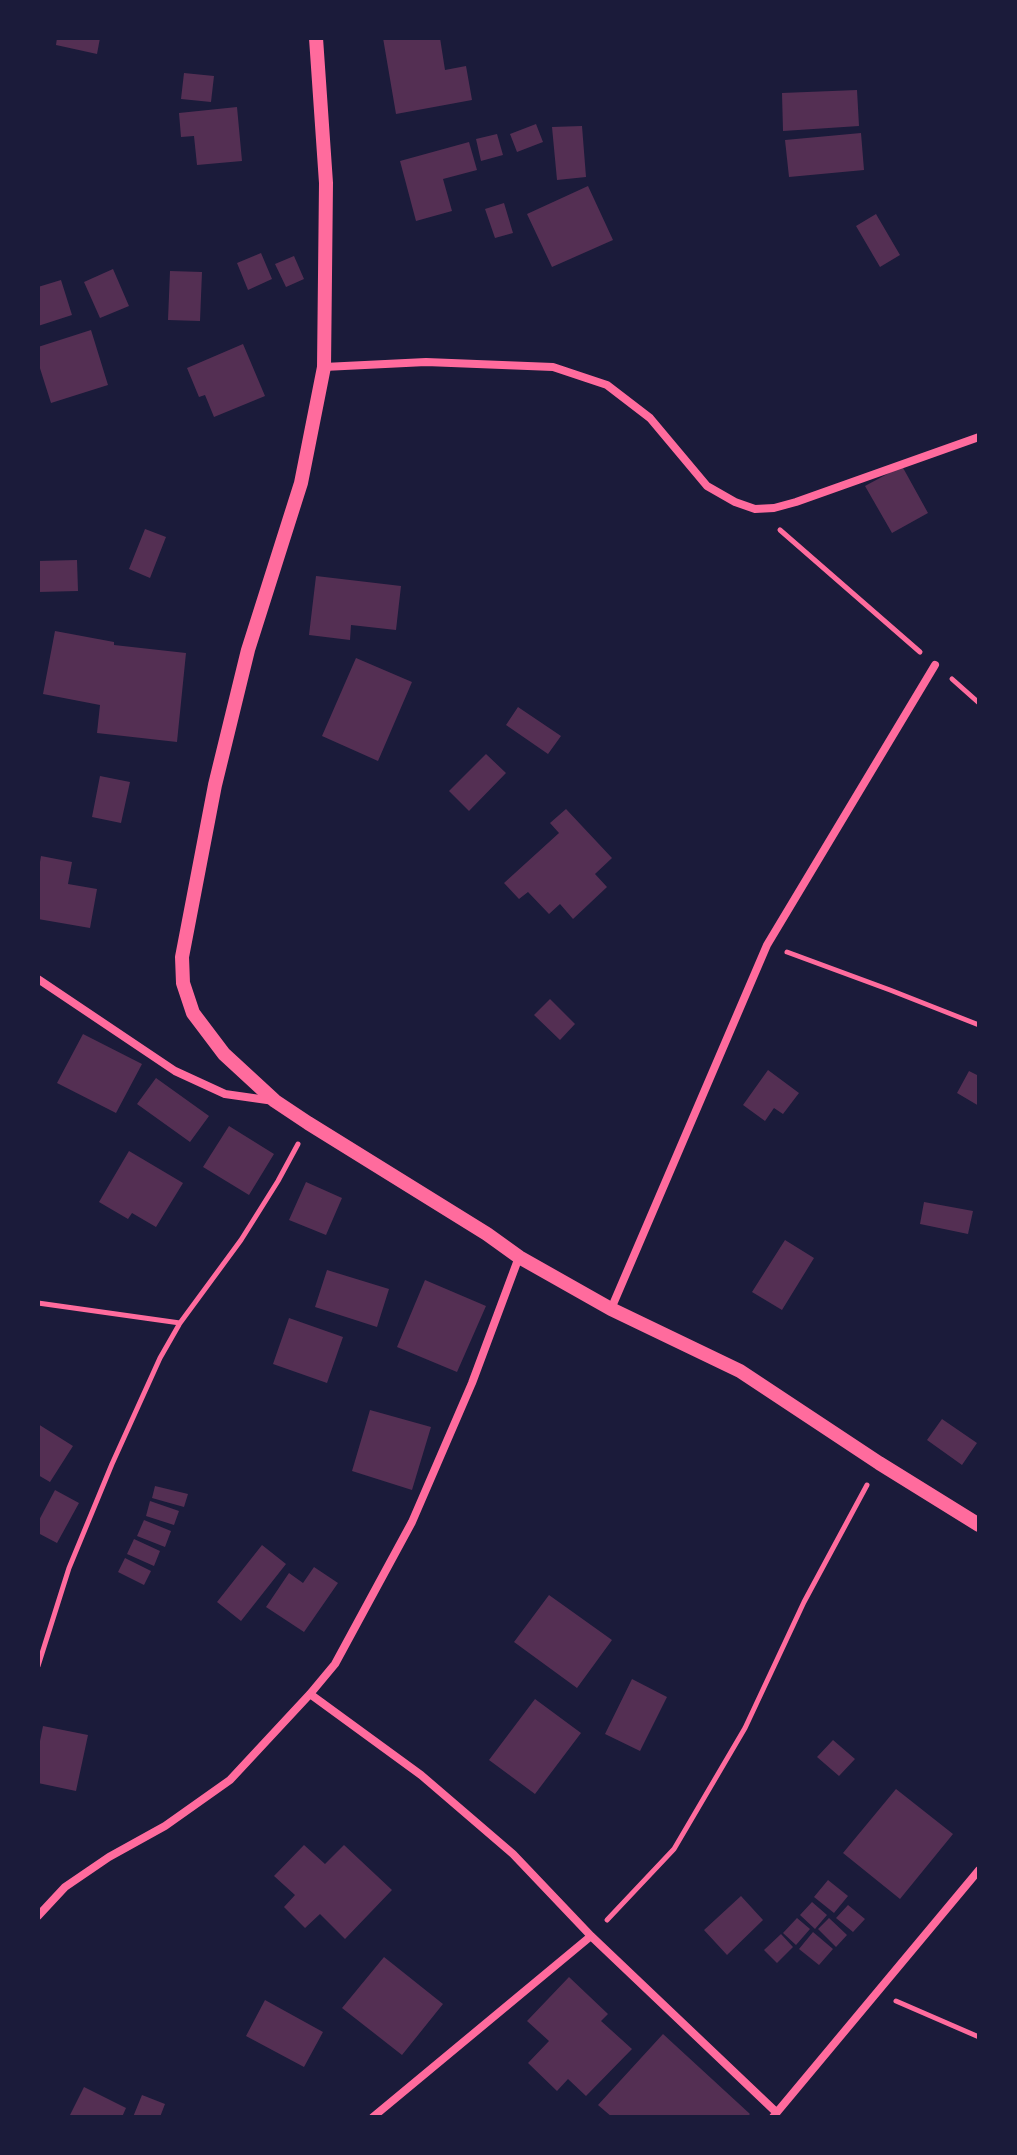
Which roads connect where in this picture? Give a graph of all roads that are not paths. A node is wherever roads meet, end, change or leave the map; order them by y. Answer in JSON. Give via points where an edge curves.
{"nodes":[{"id":1,"x":316,"y":38,"type":"edge"},
{"id":2,"x":324,"y":367,"type":"junction"},
{"id":3,"x":979,"y":437,"type":"edge"},
{"id":4,"x":935,"y":665,"type":"road end"},
{"id":5,"x":38,"y":979,"type":"edge"},
{"id":6,"x":275,"y":1101,"type":"junction"},
{"id":7,"x":519,"y":1257,"type":"junction"},
{"id":8,"x":611,"y":1309,"type":"junction"},
{"id":9,"x":979,"y":1525,"type":"edge"},
{"id":10,"x":310,"y":1694,"type":"junction"},
{"id":11,"x":979,"y":1870,"type":"edge"},
{"id":12,"x":38,"y":1916,"type":"edge"},
{"id":13,"x":591,"y":1936,"type":"junction"},
{"id":14,"x":775,"y":2115,"type":"edge"},
{"id":15,"x":373,"y":2117,"type":"edge"}],
"edges":[{"from":1,"to":2,"type":"street","via":[[326,183]]},
{"from":2,"to":3,"type":"street","via":[[426,362],[566,371],[607,385],[650,418],[707,486],[755,509],[796,502]]},
{"from":2,"to":6,"type":"street","via":[[301,483],[248,650],[219,770],[182,957],[183,983],[193,1013],[224,1054]]},
{"from":4,"to":8,"type":"street","via":[[767,945]]},
{"from":5,"to":6,"type":"street","via":[[175,1071],[225,1094]]},
{"from":6,"to":7,"type":"street"},
{"from":7,"to":8,"type":"street"},
{"from":7,"to":10,"type":"street","via":[[412,1522],[335,1664]]},
{"from":8,"to":9,"type":"street","via":[[740,1371]]},
{"from":10,"to":12,"type":"street","via":[[230,1780],[65,1887]]},
{"from":10,"to":13,"type":"street","via":[[421,1775],[513,1854]]},
{"from":11,"to":14,"type":"street"},
{"from":13,"to":14,"type":"street"},
{"from":13,"to":15,"type":"street"}]}
